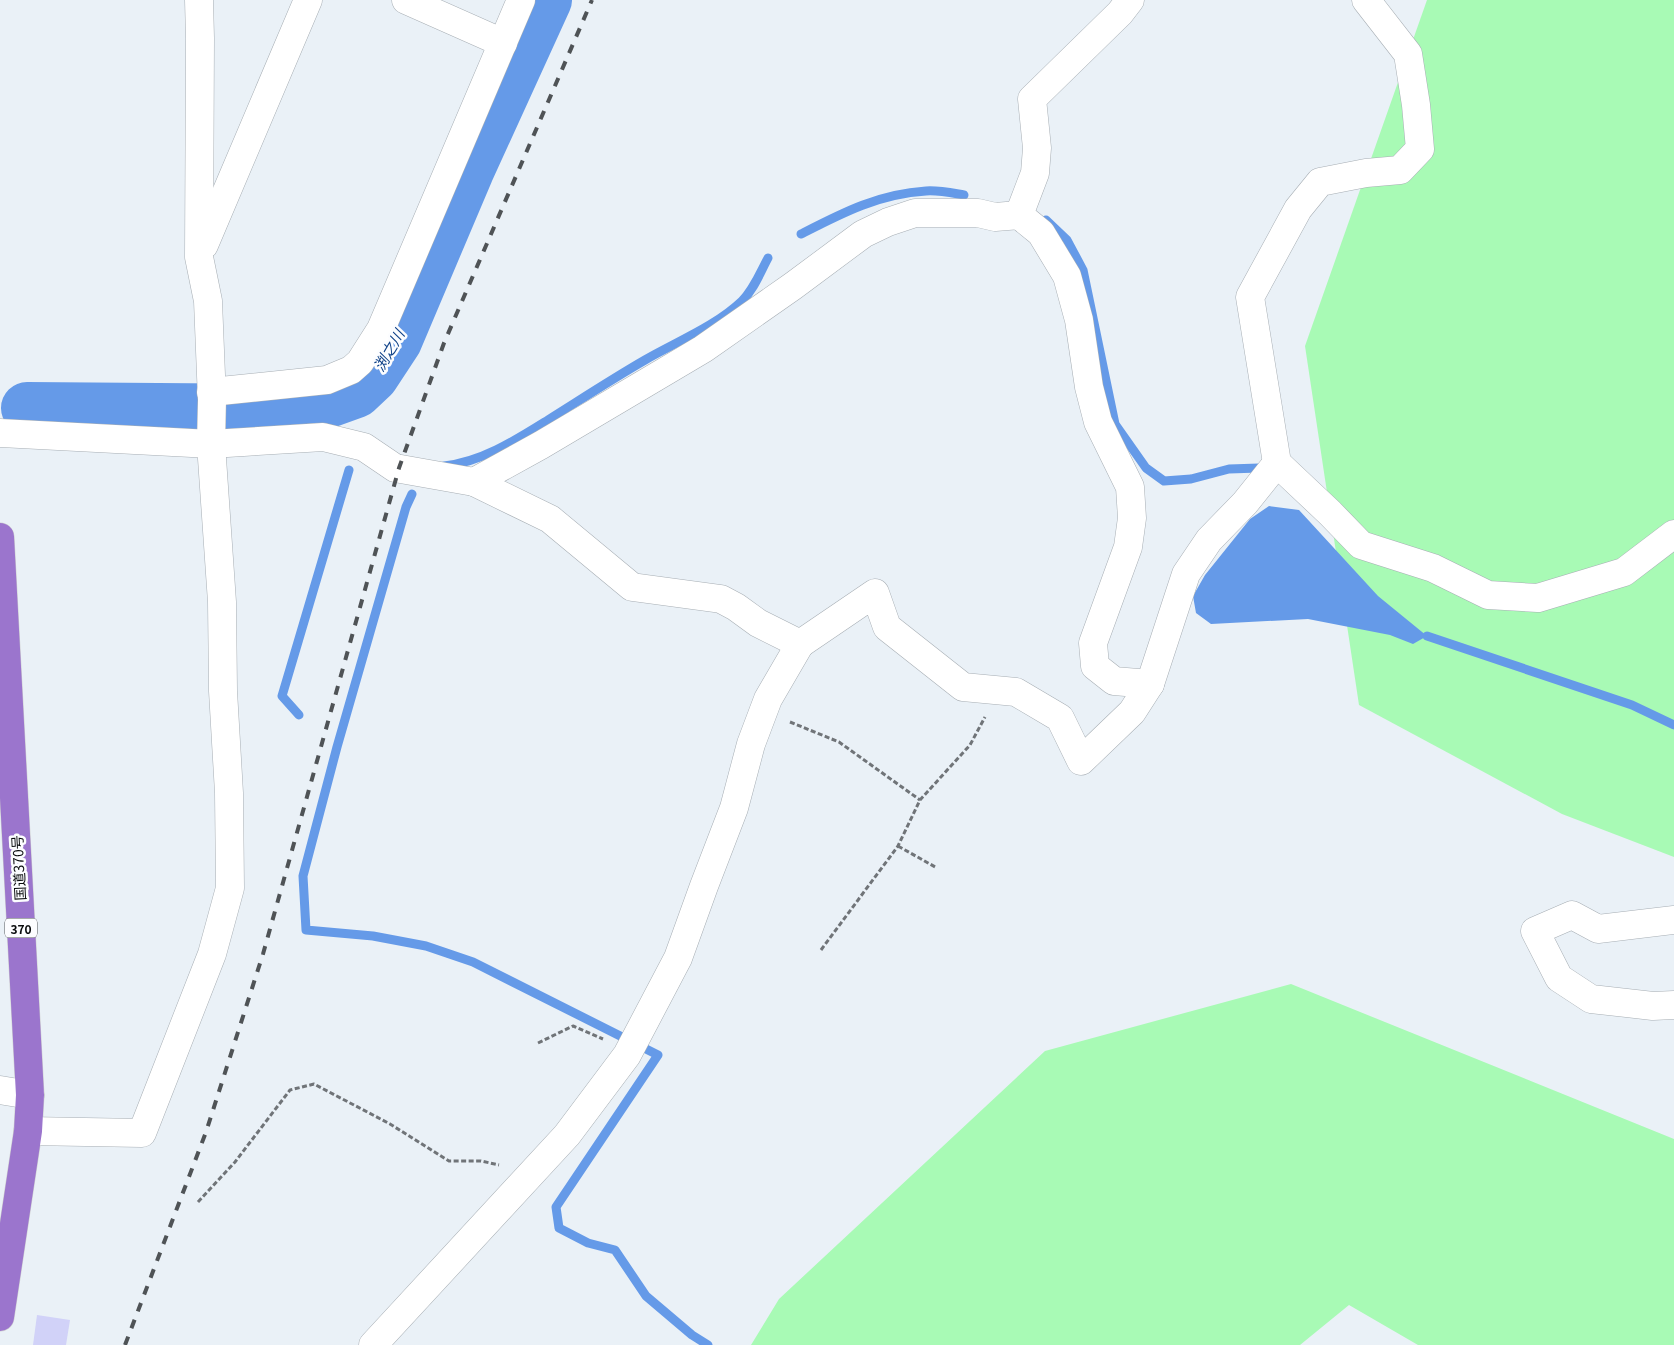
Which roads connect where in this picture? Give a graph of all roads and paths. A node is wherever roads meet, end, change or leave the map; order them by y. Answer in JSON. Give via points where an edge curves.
{"nodes":[{"id":1,"x":199,"y":0,"type":"edge"},
{"id":2,"x":308,"y":0,"type":"edge"},
{"id":3,"x":406,"y":0,"type":"edge"},
{"id":4,"x":521,"y":0,"type":"edge"},
{"id":5,"x":1130,"y":0,"type":"edge"},
{"id":6,"x":1366,"y":0,"type":"edge"},
{"id":7,"x":503,"y":42,"type":"junction"},
{"id":8,"x":1019,"y":216,"type":"junction"},
{"id":9,"x":199,"y":257,"type":"junction"},
{"id":10,"x":212,"y":415,"type":"junction"},
{"id":11,"x":0,"y":433,"type":"edge"},
{"id":12,"x":1277,"y":463,"type":"junction"},
{"id":13,"x":474,"y":482,"type":"junction"},
{"id":14,"x":1674,"y":534,"type":"edge"},
{"id":15,"x":0,"y":537,"type":"edge"},
{"id":16,"x":800,"y":644,"type":"junction"},
{"id":17,"x":1150,"y":684,"type":"junction"},
{"id":18,"x":999,"y":691,"type":"junction"},
{"id":19,"x":768,"y":699,"type":"junction"},
{"id":20,"x":920,"y":800,"type":"junction"},
{"id":21,"x":898,"y":846,"type":"junction"},
{"id":22,"x":938,"y":868,"type":"dead end"},
{"id":23,"x":1674,"y":920,"type":"edge"},
{"id":24,"x":821,"y":950,"type":"dead end"},
{"id":25,"x":1674,"y":1005,"type":"edge"},
{"id":26,"x":605,"y":1040,"type":"dead end"},
{"id":27,"x":538,"y":1043,"type":"dead end"},
{"id":28,"x":0,"y":1090,"type":"edge"},
{"id":29,"x":30,"y":1096,"type":"junction"},
{"id":30,"x":28,"y":1131,"type":"junction"},
{"id":31,"x":533,"y":1174,"type":"junction"},
{"id":32,"x":198,"y":1202,"type":"dead end"},
{"id":33,"x":0,"y":1317,"type":"edge"},
{"id":34,"x":373,"y":1345,"type":"edge"}],
"edges":[{"from":1,"to":9,"type":"street"},
{"from":2,"to":9,"type":"street"},
{"from":3,"to":7,"type":"street"},
{"from":4,"to":7,"type":"street"},
{"from":5,"to":8,"type":"street","via":[[1032,99],[1037,148],[1035,173]]},
{"from":6,"to":12,"type":"street","via":[[1408,54],[1420,149],[1400,170],[1320,182],[1298,209],[1250,298]]},
{"from":7,"to":10,"type":"street","via":[[380,330],[360,362],[328,380]]},
{"from":8,"to":13,"type":"street","via":[[915,213],[862,234],[704,349]]},
{"from":8,"to":17,"type":"street","via":[[1041,233],[1067,276],[1079,320],[1098,422],[1130,487],[1132,518],[1128,547],[1093,643],[1095,666],[1114,682]]},
{"from":9,"to":10,"type":"street","via":[[208,301]]},
{"from":10,"to":11,"type":"street"},
{"from":10,"to":13,"type":"street","via":[[364,447],[395,468]]},
{"from":10,"to":30,"type":"street","via":[[222,602],[230,888],[212,954],[142,1133]]},
{"from":12,"to":14,"type":"street","via":[[1361,545],[1433,568],[1488,595],[1538,598],[1624,572]]},
{"from":12,"to":17,"type":"street","via":[[1209,540],[1186,574]]},
{"from":13,"to":16,"type":"street","via":[[550,519],[632,586],[721,599],[758,623]]},
{"from":15,"to":29,"type":"highway","name":"国道370号","number":"370"},
{"from":16,"to":18,"type":"street","via":[[875,593],[888,627],[962,688]]},
{"from":16,"to":19,"type":"street"},
{"from":17,"to":18,"type":"street","via":[[1132,712],[1081,762],[1060,718],[1016,692]]},
{"from":18,"to":20,"type":"path","via":[[970,745]]},
{"from":19,"to":20,"type":"path","via":[[783,720],[840,742]]},
{"from":19,"to":31,"type":"street","via":[[751,744],[734,808],[678,958],[626,1055],[567,1135]]},
{"from":20,"to":21,"type":"path"},
{"from":21,"to":22,"type":"path"},
{"from":21,"to":24,"type":"path"},
{"from":23,"to":25,"type":"street","via":[[1598,929],[1572,915],[1535,932],[1559,978],[1591,999],[1653,1006]]},
{"from":26,"to":27,"type":"path","via":[[573,1026]]},
{"from":28,"to":29,"type":"street"},
{"from":29,"to":30,"type":"highway","name":"国道370号","number":"370"},
{"from":30,"to":33,"type":"highway","name":"国道370号","number":"370"},
{"from":31,"to":32,"type":"path","via":[[481,1161],[449,1161],[390,1124],[314,1084],[290,1090],[235,1162]]},
{"from":31,"to":34,"type":"street"}]}
